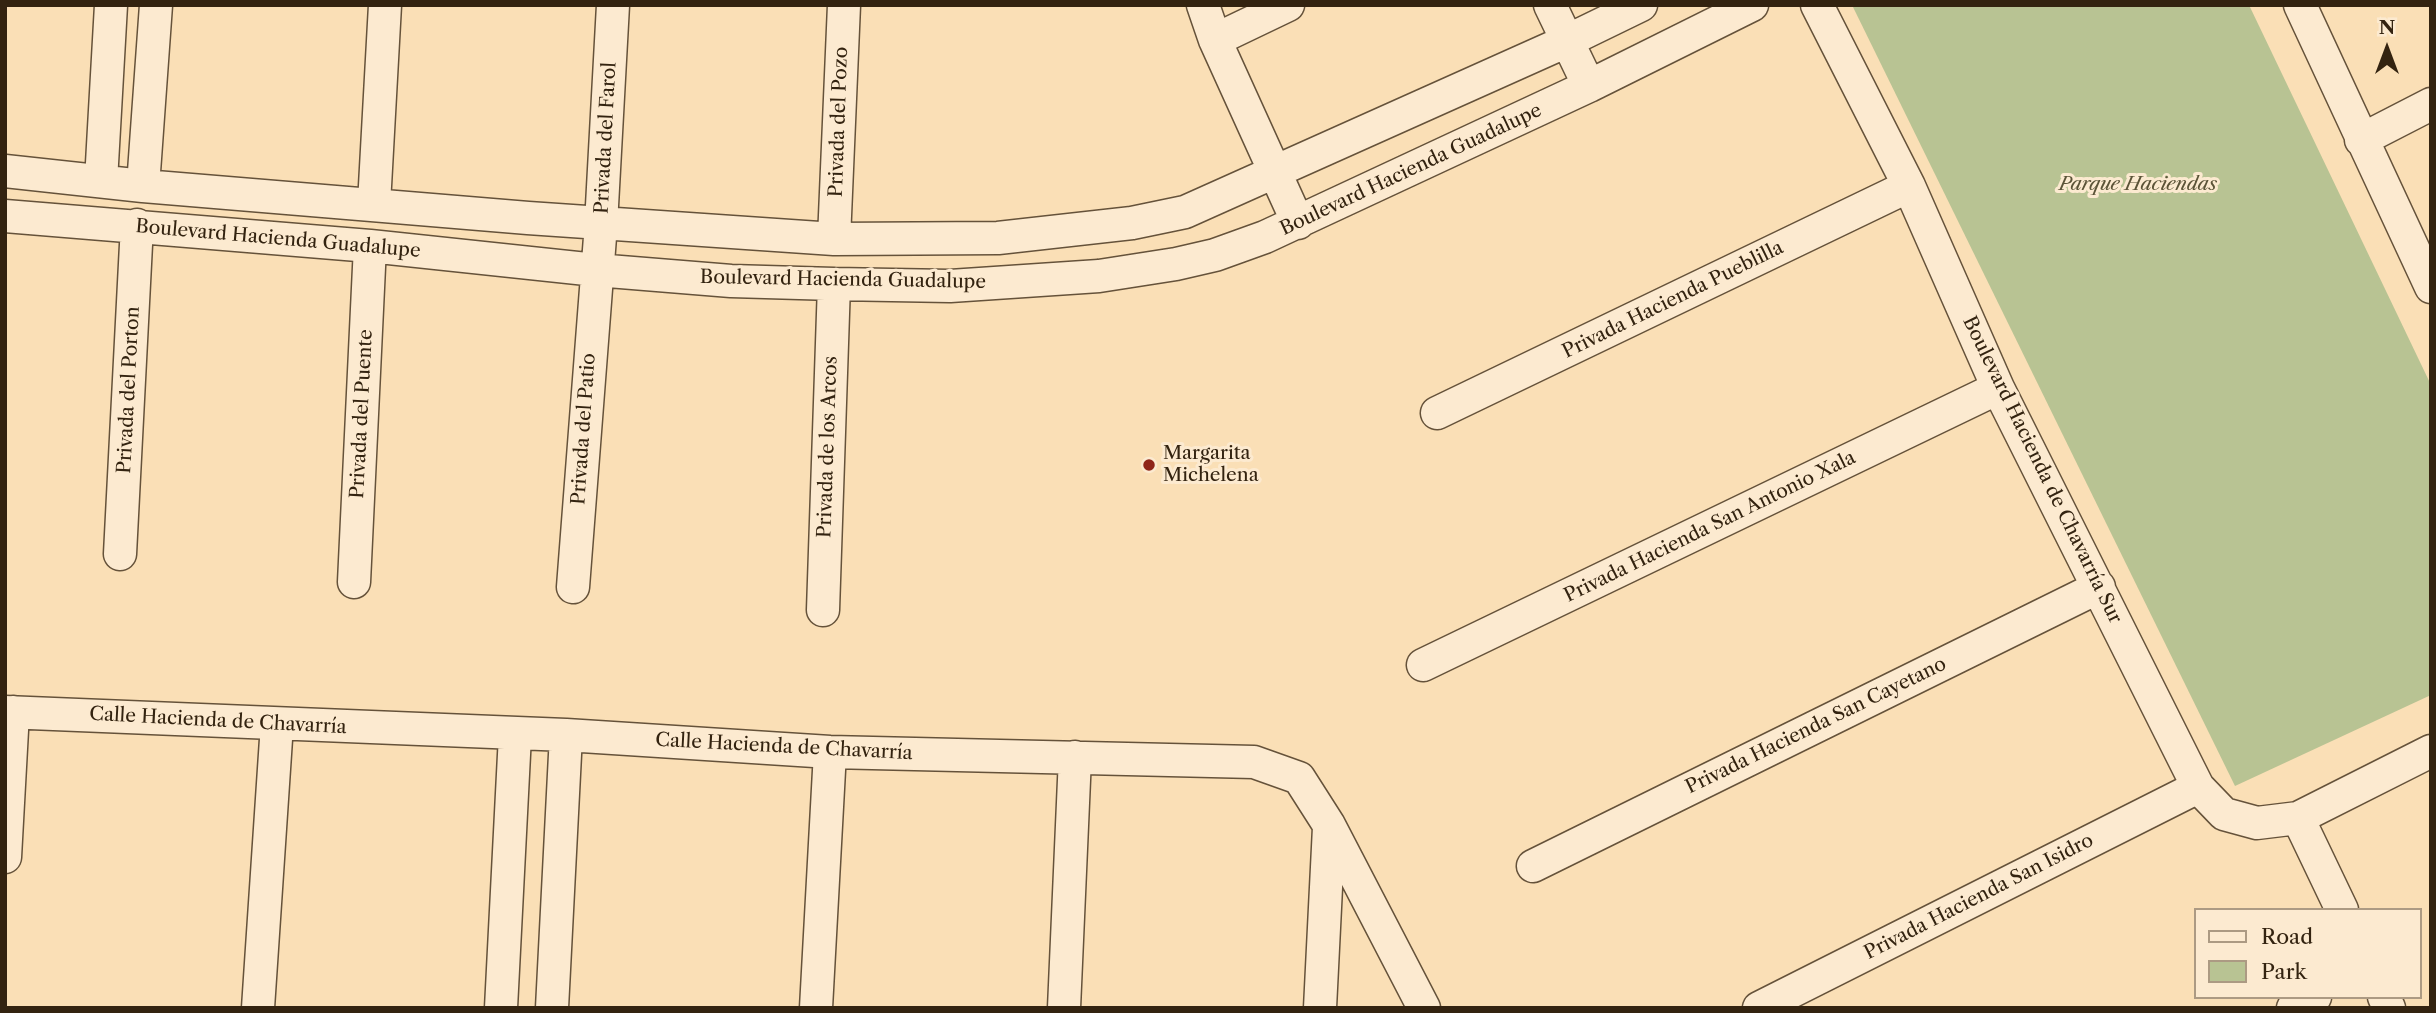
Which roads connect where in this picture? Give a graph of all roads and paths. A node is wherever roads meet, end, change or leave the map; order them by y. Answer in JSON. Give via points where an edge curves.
{"nodes":[{"id":1,"x":111,"y":5,"type":"edge"},
{"id":2,"x":156,"y":5,"type":"edge"},
{"id":3,"x":385,"y":5,"type":"edge"},
{"id":4,"x":613,"y":5,"type":"edge"},
{"id":5,"x":844,"y":5,"type":"edge"},
{"id":6,"x":1203,"y":5,"type":"edge"},
{"id":7,"x":1289,"y":5,"type":"edge"},
{"id":8,"x":1550,"y":5,"type":"edge"},
{"id":9,"x":1642,"y":5,"type":"edge"},
{"id":10,"x":1752,"y":5,"type":"edge"},
{"id":11,"x":1817,"y":5,"type":"edge"},
{"id":12,"x":2300,"y":5,"type":"edge"},
{"id":13,"x":1215,"y":40,"type":"junction"},
{"id":14,"x":1567,"y":41,"type":"junction"},
{"id":15,"x":1589,"y":86,"type":"junction"},
{"id":16,"x":2431,"y":104,"type":"edge"},
{"id":17,"x":2361,"y":140,"type":"junction"},
{"id":18,"x":8,"y":171,"type":"edge"},
{"id":19,"x":1276,"y":171,"type":"junction"},
{"id":20,"x":101,"y":181,"type":"junction"},
{"id":21,"x":143,"y":186,"type":"junction"},
{"id":22,"x":1909,"y":186,"type":"junction"},
{"id":23,"x":374,"y":204,"type":"junction"},
{"id":24,"x":6,"y":216,"type":"edge"},
{"id":25,"x":1298,"y":223,"type":"junction"},
{"id":26,"x":601,"y":224,"type":"junction"},
{"id":27,"x":137,"y":225,"type":"junction"},
{"id":28,"x":834,"y":239,"type":"junction"},
{"id":29,"x":370,"y":246,"type":"junction"},
{"id":30,"x":596,"y":271,"type":"junction"},
{"id":31,"x":834,"y":284,"type":"junction"},
{"id":32,"x":2431,"y":288,"type":"edge"},
{"id":33,"x":1998,"y":388,"type":"junction"},
{"id":34,"x":1437,"y":413,"type":"dead end"},
{"id":35,"x":120,"y":554,"type":"dead end"},
{"id":36,"x":354,"y":582,"type":"dead end"},
{"id":37,"x":573,"y":587,"type":"dead end"},
{"id":38,"x":2099,"y":587,"type":"junction"},
{"id":39,"x":822,"y":610,"type":"dead end"},
{"id":40,"x":1423,"y":665,"type":"dead end"},
{"id":41,"x":9,"y":712,"type":"edge"},
{"id":42,"x":276,"y":724,"type":"junction"},
{"id":43,"x":514,"y":735,"type":"junction"},
{"id":44,"x":566,"y":735,"type":"junction"},
{"id":45,"x":2431,"y":751,"type":"edge"},
{"id":46,"x":830,"y":752,"type":"junction"},
{"id":47,"x":1075,"y":757,"type":"junction"},
{"id":48,"x":2198,"y":787,"type":"junction"},
{"id":49,"x":2298,"y":818,"type":"junction"},
{"id":50,"x":1329,"y":825,"type":"junction"},
{"id":51,"x":5,"y":857,"type":"edge"},
{"id":52,"x":1533,"y":866,"type":"dead end"},
{"id":53,"x":2341,"y":908,"type":"edge"},
{"id":54,"x":2311,"y":999,"type":"edge"},
{"id":55,"x":258,"y":1008,"type":"edge"},
{"id":56,"x":501,"y":1008,"type":"edge"},
{"id":57,"x":552,"y":1008,"type":"edge"},
{"id":58,"x":816,"y":1008,"type":"edge"},
{"id":59,"x":1064,"y":1008,"type":"edge"},
{"id":60,"x":1320,"y":1008,"type":"edge"},
{"id":61,"x":1424,"y":1008,"type":"edge"},
{"id":62,"x":1759,"y":1008,"type":"edge"},
{"id":63,"x":2292,"y":1008,"type":"edge"}],
"edges":[{"from":1,"to":20,"type":"street"},
{"from":2,"to":21,"type":"street"},
{"from":3,"to":23,"type":"street"},
{"from":4,"to":26,"type":"street","name":"Privada del Farol"},
{"from":5,"to":28,"type":"street","name":"Privada del Pozo"},
{"from":6,"to":13,"type":"street"},
{"from":7,"to":13,"type":"street"},
{"from":8,"to":14,"type":"street"},
{"from":9,"to":14,"type":"street"},
{"from":10,"to":15,"type":"street","name":"Boulevard Hacienda Guadalupe"},
{"from":11,"to":22,"type":"street","name":"Boulevard Hacienda de Chavarría Sur"},
{"from":12,"to":17,"type":"street"},
{"from":13,"to":19,"type":"street"},
{"from":14,"to":15,"type":"street"},
{"from":14,"to":19,"type":"street"},
{"from":15,"to":25,"type":"street","name":"Boulevard Hacienda Guadalupe"},
{"from":16,"to":17,"type":"street"},
{"from":17,"to":32,"type":"street"},
{"from":18,"to":20,"type":"street"},
{"from":18,"to":24,"type":"street"},
{"from":19,"to":25,"type":"street"},
{"from":19,"to":28,"type":"street","via":[[1185,212],[1132,223],[999,238]]},
{"from":20,"to":21,"type":"street"},
{"from":21,"to":23,"type":"street"},
{"from":22,"to":33,"type":"street","name":"Boulevard Hacienda de Chavarría Sur"},
{"from":22,"to":34,"type":"street","name":"Privada Hacienda Pueblilla"},
{"from":23,"to":26,"type":"street"},
{"from":24,"to":27,"type":"street","name":"Boulevard Hacienda Guadalupe"},
{"from":25,"to":31,"type":"street","name":"Boulevard Hacienda Guadalupe","via":[[1215,255],[1099,276],[950,286]]},
{"from":26,"to":28,"type":"street"},
{"from":26,"to":30,"type":"street","name":"Privada del Farol"},
{"from":27,"to":29,"type":"street","name":"Boulevard Hacienda Guadalupe"},
{"from":27,"to":35,"type":"street","name":"Privada del Porton"},
{"from":29,"to":30,"type":"street","name":"Boulevard Hacienda Guadalupe"},
{"from":29,"to":36,"type":"street","name":"Privada del Puente"},
{"from":30,"to":31,"type":"street","name":"Boulevard Hacienda Guadalupe"},
{"from":30,"to":37,"type":"street","name":"Privada del Patio"},
{"from":31,"to":39,"type":"street","name":"Privada de los Arcos"},
{"from":33,"to":38,"type":"street","name":"Boulevard Hacienda de Chavarría Sur"},
{"from":33,"to":40,"type":"street","name":"Privada Hacienda San Antonio Xala"},
{"from":38,"to":48,"type":"street","name":"Boulevard Hacienda de Chavarría Sur"},
{"from":38,"to":52,"type":"street","name":"Privada Hacienda San Cayetano"},
{"from":41,"to":42,"type":"street","name":"Calle Hacienda de Chavarría"},
{"from":41,"to":51,"type":"street"},
{"from":42,"to":43,"type":"street","name":"Calle Hacienda de Chavarría"},
{"from":42,"to":55,"type":"street"},
{"from":43,"to":44,"type":"street","name":"Calle Hacienda de Chavarría"},
{"from":43,"to":56,"type":"street"},
{"from":44,"to":46,"type":"street","name":"Calle Hacienda de Chavarría"},
{"from":44,"to":57,"type":"street"},
{"from":45,"to":49,"type":"street"},
{"from":46,"to":47,"type":"street","name":"Calle Hacienda de Chavarría"},
{"from":46,"to":58,"type":"street"},
{"from":47,"to":50,"type":"street","name":"Calle Hacienda de Chavarría","via":[[1254,762],[1299,778]]},
{"from":47,"to":59,"type":"street"},
{"from":48,"to":49,"type":"street","name":"Boulevard Hacienda de Chavarría Sur","via":[[2224,814],[2257,823]]},
{"from":48,"to":62,"type":"street","name":"Privada Hacienda San Isidro"},
{"from":49,"to":53,"type":"street"},
{"from":50,"to":60,"type":"street"},
{"from":50,"to":61,"type":"street","name":"Calle Hacienda de Chavarría"},
{"from":54,"to":63,"type":"street"}]}
